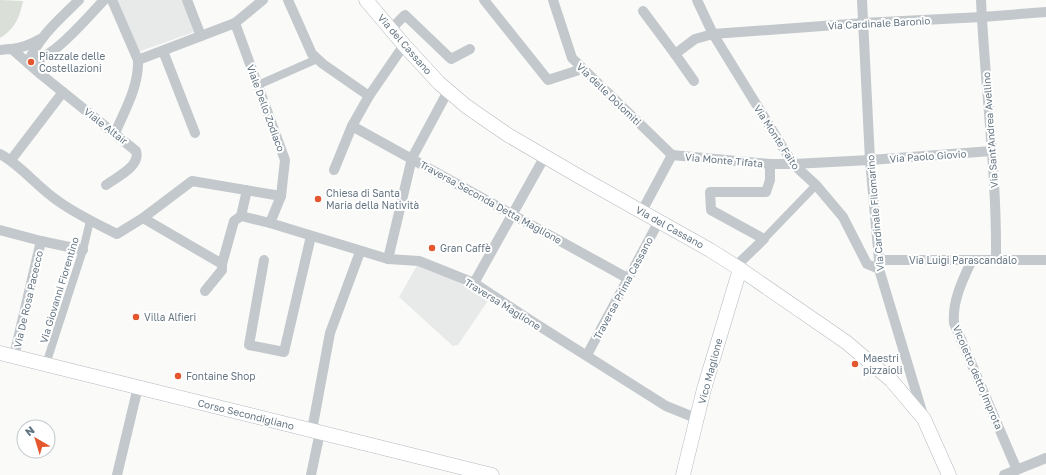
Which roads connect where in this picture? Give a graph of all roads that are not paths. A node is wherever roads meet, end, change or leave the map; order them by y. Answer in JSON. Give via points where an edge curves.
{"nodes":[{"id":1,"x":79,"y":0,"type":"edge"},
{"id":2,"x":104,"y":0,"type":"edge"},
{"id":3,"x":112,"y":0,"type":"edge"},
{"id":4,"x":187,"y":0,"type":"edge"},
{"id":5,"x":263,"y":0,"type":"edge"},
{"id":6,"x":288,"y":0,"type":"edge"},
{"id":7,"x":366,"y":0,"type":"edge"},
{"id":8,"x":484,"y":0,"type":"edge"},
{"id":9,"x":552,"y":0,"type":"edge"},
{"id":10,"x":697,"y":0,"type":"edge"},
{"id":11,"x":862,"y":0,"type":"edge"},
{"id":12,"x":981,"y":0,"type":"edge"},
{"id":13,"x":643,"y":11,"type":"dead end"},
{"id":14,"x":1046,"y":12,"type":"edge"},
{"id":15,"x":982,"y":17,"type":"junction"},
{"id":16,"x":235,"y":23,"type":"junction"},
{"id":17,"x":863,"y":23,"type":"junction"},
{"id":18,"x":391,"y":29,"type":"junction"},
{"id":19,"x":713,"y":34,"type":"junction"},
{"id":20,"x":44,"y":35,"type":"junction"},
{"id":21,"x":201,"y":36,"type":"junction"},
{"id":22,"x":404,"y":46,"type":"junction"},
{"id":23,"x":11,"y":49,"type":"junction"},
{"id":24,"x":470,"y":49,"type":"dead end"},
{"id":25,"x":0,"y":50,"type":"edge"},
{"id":26,"x":163,"y":51,"type":"junction"},
{"id":27,"x":675,"y":54,"type":"junction"},
{"id":28,"x":317,"y":59,"type":"junction"},
{"id":29,"x":138,"y":60,"type":"junction"},
{"id":30,"x":28,"y":63,"type":"junction"},
{"id":31,"x":582,"y":68,"type":"junction"},
{"id":32,"x":694,"y":81,"type":"dead end"},
{"id":33,"x":258,"y":85,"type":"junction"},
{"id":34,"x":448,"y":91,"type":"junction"},
{"id":35,"x":63,"y":92,"type":"junction"},
{"id":36,"x":369,"y":96,"type":"junction"},
{"id":37,"x":352,"y":126,"type":"junction"},
{"id":38,"x":195,"y":133,"type":"dead end"},
{"id":39,"x":115,"y":134,"type":"junction"},
{"id":40,"x":992,"y":151,"type":"junction"},
{"id":41,"x":0,"y":154,"type":"edge"},
{"id":42,"x":672,"y":155,"type":"junction"},
{"id":43,"x":545,"y":156,"type":"junction"},
{"id":44,"x":412,"y":158,"type":"junction"},
{"id":45,"x":11,"y":160,"type":"junction"},
{"id":46,"x":870,"y":160,"type":"junction"},
{"id":47,"x":770,"y":164,"type":"junction"},
{"id":48,"x":793,"y":164,"type":"junction"},
{"id":49,"x":334,"y":170,"type":"dead end"},
{"id":50,"x":106,"y":185,"type":"dead end"},
{"id":51,"x":816,"y":185,"type":"junction"},
{"id":52,"x":247,"y":190,"type":"junction"},
{"id":53,"x":280,"y":196,"type":"junction"},
{"id":54,"x":642,"y":211,"type":"junction"},
{"id":55,"x":513,"y":214,"type":"junction"},
{"id":56,"x":241,"y":216,"type":"junction"},
{"id":57,"x":143,"y":218,"type":"junction"},
{"id":58,"x":90,"y":220,"type":"junction"},
{"id":59,"x":659,"y":221,"type":"junction"},
{"id":60,"x":270,"y":223,"type":"junction"},
{"id":61,"x":0,"y":230,"type":"edge"},
{"id":62,"x":311,"y":236,"type":"junction"},
{"id":63,"x":764,"y":239,"type":"junction"},
{"id":64,"x":41,"y":241,"type":"junction"},
{"id":65,"x":83,"y":250,"type":"junction"},
{"id":66,"x":360,"y":252,"type":"junction"},
{"id":67,"x":388,"y":259,"type":"junction"},
{"id":68,"x":264,"y":260,"type":"dead end"},
{"id":69,"x":972,"y":260,"type":"junction"},
{"id":70,"x":996,"y":260,"type":"junction"},
{"id":71,"x":1046,"y":260,"type":"edge"},
{"id":72,"x":222,"y":264,"type":"junction"},
{"id":73,"x":879,"y":264,"type":"junction"},
{"id":74,"x":738,"y":267,"type":"junction"},
{"id":75,"x":629,"y":279,"type":"junction"},
{"id":76,"x":474,"y":283,"type":"junction"},
{"id":77,"x":205,"y":291,"type":"dead end"},
{"id":78,"x":0,"y":353,"type":"edge"},
{"id":79,"x":587,"y":355,"type":"junction"},
{"id":80,"x":14,"y":356,"type":"junction"},
{"id":81,"x":46,"y":364,"type":"junction"},
{"id":82,"x":138,"y":387,"type":"junction"},
{"id":83,"x":698,"y":419,"type":"junction"},
{"id":84,"x":924,"y":419,"type":"junction"},
{"id":85,"x":316,"y":431,"type":"junction"},
{"id":86,"x":1046,"y":458,"type":"edge"},
{"id":87,"x":1017,"y":470,"type":"junction"},
{"id":88,"x":117,"y":475,"type":"edge"},
{"id":89,"x":311,"y":475,"type":"edge"},
{"id":90,"x":492,"y":475,"type":"edge"},
{"id":91,"x":683,"y":475,"type":"edge"},
{"id":92,"x":949,"y":475,"type":"edge"},
{"id":93,"x":1004,"y":475,"type":"edge"}],
"edges":[{"from":1,"to":20,"type":"street"},
{"from":2,"to":30,"type":"street","via":[[49,54]]},
{"from":3,"to":29,"type":"street"},
{"from":4,"to":21,"type":"street"},
{"from":5,"to":16,"type":"street"},
{"from":6,"to":28,"type":"street","via":[[312,54]]},
{"from":7,"to":18,"type":"main road","name":"Via del Cassano"},
{"from":8,"to":31,"type":"street","via":[[548,80]]},
{"from":9,"to":31,"type":"street","name":"Via delle Dolomiti","via":[[572,58]]},
{"from":10,"to":19,"type":"street","name":"Via Monte Faito"},
{"from":11,"to":17,"type":"street","name":"Via Cardinale Filomarino"},
{"from":12,"to":15,"type":"street","name":"Via Sant'Andrea Avellino"},
{"from":13,"to":27,"type":"street"},
{"from":14,"to":15,"type":"street","name":"Via Cardinale Baronio"},
{"from":15,"to":17,"type":"street","name":"Via Cardinale Baronio"},
{"from":15,"to":40,"type":"street","name":"Via Sant'Andrea Avellino"},
{"from":16,"to":21,"type":"street"},
{"from":16,"to":33,"type":"street","name":"Viale Dello Zodiaco"},
{"from":17,"to":19,"type":"street","name":"Via Cardinale Baronio"},
{"from":17,"to":46,"type":"street","name":"Via Cardinale Filomarino"},
{"from":18,"to":22,"type":"main road","name":"Via del Cassano"},
{"from":18,"to":24,"type":"street","via":[[405,15],[452,60]]},
{"from":19,"to":27,"type":"street","via":[[694,39]]},
{"from":19,"to":48,"type":"street","name":"Via Monte Faito"},
{"from":20,"to":23,"type":"street","via":[[27,46]]},
{"from":20,"to":30,"type":"street"},
{"from":21,"to":26,"type":"street"},
{"from":22,"to":34,"type":"main road","name":"Via del Cassano"},
{"from":22,"to":36,"type":"street"},
{"from":23,"to":25,"type":"street"},
{"from":23,"to":30,"type":"street"},
{"from":26,"to":29,"type":"street"},
{"from":26,"to":38,"type":"street"},
{"from":27,"to":32,"type":"street"},
{"from":28,"to":33,"type":"street"},
{"from":28,"to":36,"type":"street"},
{"from":29,"to":39,"type":"street","via":[[135,87]]},
{"from":30,"to":35,"type":"street","name":"Viale Altair"},
{"from":31,"to":42,"type":"street","name":"Via delle Dolomiti"},
{"from":33,"to":53,"type":"street","name":"Viale Dello Zodiaco","via":[[285,160]]},
{"from":34,"to":43,"type":"main road","name":"Via del Cassano","via":[[489,122]]},
{"from":34,"to":44,"type":"street"},
{"from":35,"to":39,"type":"street","name":"Viale Altair"},
{"from":35,"to":45,"type":"street"},
{"from":36,"to":37,"type":"street"},
{"from":37,"to":44,"type":"street","name":"Traversa Seconda Detta Maglione"},
{"from":37,"to":49,"type":"street"},
{"from":39,"to":50,"type":"street","name":"Viale Altair","via":[[136,151],[137,158],[130,168]]},
{"from":40,"to":46,"type":"street","name":"Via Paolo Giovio"},
{"from":40,"to":70,"type":"street","name":"Via Sant'Andrea Avellino"},
{"from":41,"to":45,"type":"street"},
{"from":42,"to":47,"type":"street","name":"Via Monte Tifata"},
{"from":42,"to":54,"type":"street","name":"Via Monte Tifata"},
{"from":43,"to":54,"type":"main road","name":"Via del Cassano"},
{"from":43,"to":55,"type":"street"},
{"from":44,"to":55,"type":"street","name":"Traversa Seconda Detta Maglione"},
{"from":44,"to":67,"type":"street"},
{"from":45,"to":58,"type":"street","via":[[57,201]]},
{"from":46,"to":48,"type":"street","name":"Via Paolo Giovio"},
{"from":46,"to":73,"type":"street","name":"Via Cardinale Filomarino"},
{"from":47,"to":48,"type":"street","name":"Via Monte Tifata"},
{"from":47,"to":63,"type":"street","via":[[770,180],[766,192],[710,192],[711,210]]},
{"from":48,"to":51,"type":"street","name":"Via Monte Faito"},
{"from":51,"to":63,"type":"street"},
{"from":51,"to":73,"type":"street","name":"Via Monte Faito","via":[[843,217],[867,264]]},
{"from":52,"to":53,"type":"street"},
{"from":52,"to":56,"type":"street"},
{"from":52,"to":57,"type":"street","via":[[192,181]]},
{"from":53,"to":60,"type":"street","name":"Viale Dello Zodiaco"},
{"from":54,"to":59,"type":"main road","name":"Via del Cassano"},
{"from":55,"to":75,"type":"street","name":"Traversa Seconda Detta Maglione"},
{"from":55,"to":76,"type":"street"},
{"from":56,"to":60,"type":"street","name":"Traversa Maglione"},
{"from":56,"to":72,"type":"street","via":[[234,221]]},
{"from":57,"to":58,"type":"street","via":[[117,234]]},
{"from":57,"to":72,"type":"street"},
{"from":58,"to":65,"type":"street","name":"Via Giovanni Fiorentino"},
{"from":59,"to":74,"type":"main road","name":"Via del Cassano"},
{"from":59,"to":75,"type":"street","name":"Traversa Prima Cassano"},
{"from":60,"to":62,"type":"street","name":"Traversa Maglione"},
{"from":61,"to":64,"type":"street"},
{"from":62,"to":66,"type":"street","name":"Traversa Maglione"},
{"from":62,"to":68,"type":"street","via":[[284,352],[249,345]]},
{"from":63,"to":74,"type":"street"},
{"from":64,"to":65,"type":"street"},
{"from":64,"to":80,"type":"street","name":"Via De Rosa Pacecco"},
{"from":65,"to":81,"type":"street","name":"Via Giovanni Fiorentino"},
{"from":66,"to":67,"type":"street","name":"Traversa Maglione"},
{"from":66,"to":85,"type":"street","via":[[330,333]]},
{"from":67,"to":76,"type":"street","name":"Traversa Maglione","via":[[418,261]]},
{"from":69,"to":70,"type":"street","name":"Via Luigi Parascandalo"},
{"from":69,"to":73,"type":"street","name":"Via Luigi Parascandalo"},
{"from":69,"to":87,"type":"street","name":"Vicoletto detto Improta","via":[[959,289],[954,323]]},
{"from":70,"to":71,"type":"street","name":"Via Luigi Parascandalo"},
{"from":72,"to":77,"type":"street","via":[[222,270]]},
{"from":73,"to":84,"type":"street","name":"Via Cardinale Filomarino"},
{"from":74,"to":83,"type":"main road","name":"Vico Maglione"},
{"from":74,"to":84,"type":"main road","name":"Via del Cassano","via":[[846,342],[891,380]]},
{"from":75,"to":79,"type":"street","name":"Traversa Prima Cassano"},
{"from":76,"to":79,"type":"street","name":"Traversa Maglione"},
{"from":78,"to":80,"type":"main road","name":"Corso Secondigliano"},
{"from":79,"to":83,"type":"street","name":"Traversa Maglione","via":[[666,406]]},
{"from":80,"to":81,"type":"main road","name":"Corso Secondigliano"},
{"from":81,"to":82,"type":"main road","name":"Corso Secondigliano"},
{"from":82,"to":85,"type":"main road","name":"Corso Secondigliano"},
{"from":82,"to":88,"type":"street"},
{"from":83,"to":91,"type":"main road","name":"Vico Maglione"},
{"from":84,"to":92,"type":"main road","name":"Via del Cassano"},
{"from":85,"to":89,"type":"street"},
{"from":85,"to":90,"type":"main road","name":"Corso Secondigliano"},
{"from":86,"to":87,"type":"street"},
{"from":87,"to":93,"type":"street"}]}
